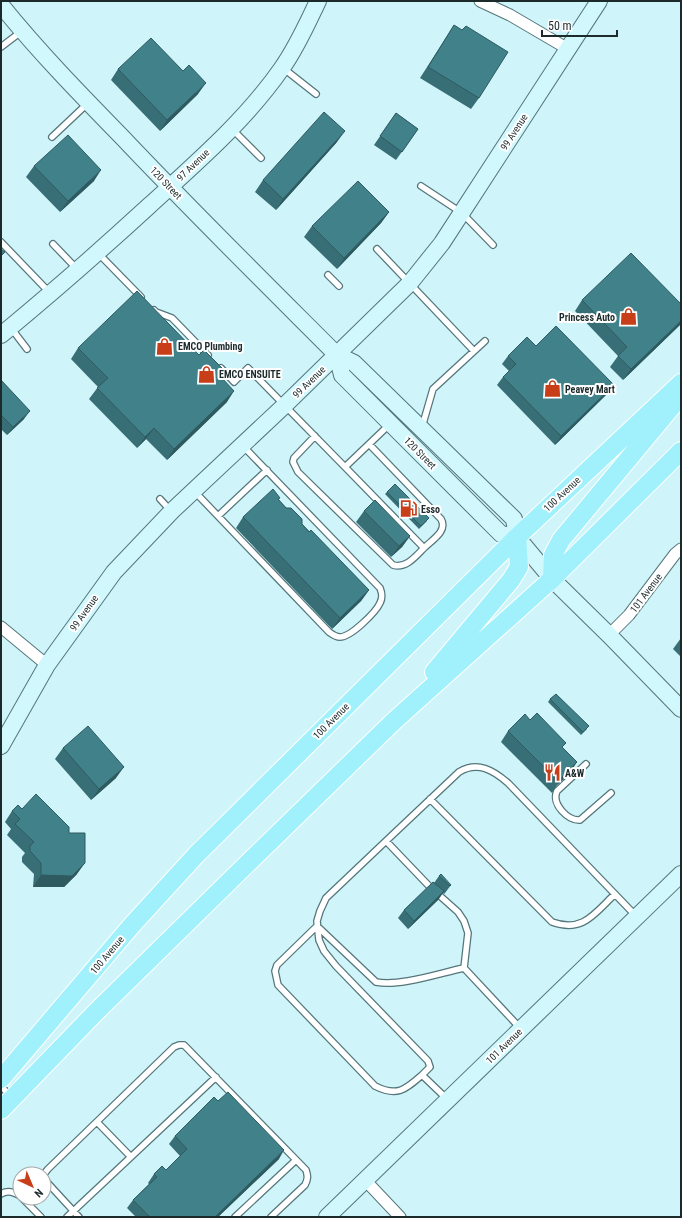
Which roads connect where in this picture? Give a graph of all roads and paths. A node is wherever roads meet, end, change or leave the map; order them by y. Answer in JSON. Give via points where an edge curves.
{"nodes":[{"id":1,"x":318,"y":1,"type":"edge"},
{"id":2,"x":480,"y":1,"type":"edge"},
{"id":3,"x":599,"y":1,"type":"edge"},
{"id":4,"x":1,"y":5,"type":"edge"},
{"id":5,"x":22,"y":31,"type":"junction"},
{"id":6,"x":1,"y":47,"type":"edge"},
{"id":7,"x":568,"y":49,"type":"junction"},
{"id":8,"x":283,"y":68,"type":"junction"},
{"id":9,"x":316,"y":94,"type":"dead end"},
{"id":10,"x":89,"y":103,"type":"junction"},
{"id":11,"x":231,"y":128,"type":"junction"},
{"id":12,"x":52,"y":137,"type":"dead end"},
{"id":13,"x":261,"y":158,"type":"dead end"},
{"id":14,"x":421,"y":186,"type":"dead end"},
{"id":15,"x":170,"y":187,"type":"junction"},
{"id":16,"x":462,"y":212,"type":"junction"},
{"id":17,"x":1,"y":242,"type":"edge"},
{"id":18,"x":53,"y":244,"type":"dead end"},
{"id":19,"x":493,"y":245,"type":"dead end"},
{"id":20,"x":377,"y":249,"type":"dead end"},
{"id":21,"x":98,"y":252,"type":"junction"},
{"id":22,"x":78,"y":270,"type":"junction"},
{"id":23,"x":328,"y":275,"type":"dead end"},
{"id":24,"x":410,"y":283,"type":"junction"},
{"id":25,"x":339,"y":286,"type":"dead end"},
{"id":26,"x":51,"y":293,"type":"junction"},
{"id":27,"x":146,"y":302,"type":"edge"},
{"id":28,"x":151,"y":307,"type":"edge"},
{"id":29,"x":6,"y":331,"type":"edge"},
{"id":30,"x":485,"y":341,"type":"dead end"},
{"id":31,"x":27,"y":349,"type":"dead end"},
{"id":32,"x":474,"y":351,"type":"junction"},
{"id":33,"x":337,"y":355,"type":"junction"},
{"id":34,"x":681,"y":383,"type":"edge"},
{"id":35,"x":681,"y":396,"type":"edge"},
{"id":36,"x":285,"y":406,"type":"junction"},
{"id":37,"x":391,"y":423,"type":"junction"},
{"id":38,"x":422,"y":428,"type":"junction"},
{"id":39,"x":315,"y":436,"type":"junction"},
{"id":40,"x":369,"y":444,"type":"junction"},
{"id":41,"x":242,"y":445,"type":"junction"},
{"id":42,"x":681,"y":451,"type":"edge"},
{"id":43,"x":345,"y":467,"type":"junction"},
{"id":44,"x":267,"y":470,"type":"junction"},
{"id":45,"x":194,"y":491,"type":"junction"},
{"id":46,"x":160,"y":499,"type":"dead end"},
{"id":47,"x":172,"y":511,"type":"junction"},
{"id":48,"x":218,"y":516,"type":"junction"},
{"id":49,"x":517,"y":537,"type":"junction"},
{"id":50,"x":424,"y":548,"type":"junction"},
{"id":51,"x":681,"y":549,"type":"edge"},
{"id":52,"x":552,"y":578,"type":"junction"},
{"id":53,"x":1,"y":627,"type":"edge"},
{"id":54,"x":609,"y":634,"type":"junction"},
{"id":55,"x":47,"y":665,"type":"junction"},
{"id":56,"x":681,"y":709,"type":"edge"},
{"id":57,"x":394,"y":721,"type":"junction"},
{"id":58,"x":1,"y":746,"type":"edge"},
{"id":59,"x":586,"y":764,"type":"dead end"},
{"id":60,"x":611,"y":793,"type":"dead end"},
{"id":61,"x":430,"y":799,"type":"junction"},
{"id":62,"x":386,"y":841,"type":"junction"},
{"id":63,"x":681,"y":874,"type":"edge"},
{"id":64,"x":615,"y":894,"type":"junction"},
{"id":65,"x":637,"y":917,"type":"junction"},
{"id":66,"x":317,"y":926,"type":"junction"},
{"id":67,"x":464,"y":968,"type":"junction"},
{"id":68,"x":521,"y":1029,"type":"junction"},
{"id":69,"x":422,"y":1075,"type":"junction"},
{"id":70,"x":216,"y":1077,"type":"junction"},
{"id":71,"x":1,"y":1079,"type":"edge"},
{"id":72,"x":5,"y":1098,"type":"edge"},
{"id":73,"x":448,"y":1100,"type":"junction"},
{"id":74,"x":97,"y":1122,"type":"junction"},
{"id":75,"x":131,"y":1156,"type":"junction"},
{"id":76,"x":296,"y":1160,"type":"junction"},
{"id":77,"x":51,"y":1166,"type":"edge"},
{"id":78,"x":365,"y":1180,"type":"junction"},
{"id":79,"x":52,"y":1188,"type":"edge"},
{"id":80,"x":12,"y":1192,"type":"edge"},
{"id":81,"x":1,"y":1194,"type":"edge"},
{"id":82,"x":30,"y":1206,"type":"edge"},
{"id":83,"x":74,"y":1211,"type":"junction"},
{"id":84,"x":41,"y":1217,"type":"edge"},
{"id":85,"x":67,"y":1217,"type":"edge"},
{"id":86,"x":79,"y":1217,"type":"edge"},
{"id":87,"x":235,"y":1217,"type":"edge"},
{"id":88,"x":271,"y":1217,"type":"edge"},
{"id":89,"x":327,"y":1217,"type":"edge"},
{"id":90,"x":400,"y":1217,"type":"edge"}],
"edges":[{"from":1,"to":8,"type":"street","name":"97 Avenue","via":[[301,38]]},
{"from":2,"to":7,"type":"street","via":[[510,15]]},
{"from":3,"to":7,"type":"street","name":"99 Avenue"},
{"from":4,"to":5,"type":"street","name":"120 Street"},
{"from":5,"to":6,"type":"lane"},
{"from":5,"to":10,"type":"street","name":"120 Street"},
{"from":7,"to":16,"type":"street","name":"99 Avenue"},
{"from":8,"to":9,"type":"lane"},
{"from":8,"to":11,"type":"street","name":"97 Avenue","via":[[258,100]]},
{"from":10,"to":12,"type":"lane"},
{"from":10,"to":15,"type":"street","name":"120 Street"},
{"from":11,"to":13,"type":"lane"},
{"from":11,"to":15,"type":"street","name":"97 Avenue"},
{"from":14,"to":16,"type":"lane"},
{"from":15,"to":21,"type":"street","name":"97 Avenue"},
{"from":15,"to":33,"type":"street","name":"120 Street"},
{"from":16,"to":19,"type":"lane"},
{"from":16,"to":24,"type":"street","name":"99 Avenue","via":[[442,243]]},
{"from":17,"to":26,"type":"lane"},
{"from":18,"to":22,"type":"lane"},
{"from":20,"to":24,"type":"lane"},
{"from":21,"to":22,"type":"street","name":"97 Avenue"},
{"from":21,"to":27,"type":"lane"},
{"from":22,"to":26,"type":"street","name":"97 Avenue"},
{"from":23,"to":25,"type":"lane"},
{"from":24,"to":32,"type":"lane"},
{"from":24,"to":33,"type":"street","name":"99 Avenue"},
{"from":26,"to":29,"type":"street","name":"97 Avenue"},
{"from":28,"to":36,"type":"lane","via":[[156,312],[172,318],[234,382],[248,368]]},
{"from":29,"to":31,"type":"lane"},
{"from":30,"to":32,"type":"lane"},
{"from":32,"to":38,"type":"lane","via":[[433,389]]},
{"from":33,"to":36,"type":"street","name":"99 Avenue"},
{"from":33,"to":37,"type":"street","name":"120 Street","via":[[342,375]]},
{"from":33,"to":38,"type":"street","name":"120 Street","via":[[354,363]]},
{"from":34,"to":49,"type":"main road","name":"100 Avenue"},
{"from":35,"to":52,"type":"main road","via":[[561,540],[553,554]]},
{"from":36,"to":39,"type":"lane"},
{"from":36,"to":41,"type":"street","name":"99 Avenue"},
{"from":37,"to":40,"type":"lane"},
{"from":37,"to":49,"type":"street","name":"120 Street","via":[[501,534]]},
{"from":38,"to":49,"type":"street","name":"120 Street","via":[[514,519]]},
{"from":39,"to":43,"type":"lane"},
{"from":39,"to":50,"type":"lane","via":[[294,458],[293,462],[298,472],[393,565],[406,564]]},
{"from":40,"to":43,"type":"lane"},
{"from":40,"to":50,"type":"lane","via":[[444,523],[443,528]]},
{"from":41,"to":44,"type":"lane"},
{"from":41,"to":45,"type":"street","name":"99 Avenue"},
{"from":42,"to":52,"type":"main road"},
{"from":43,"to":50,"type":"lane"},
{"from":44,"to":48,"type":"lane"},
{"from":44,"to":48,"type":"lane","via":[[380,588],[380,604],[352,633],[340,637],[329,632]]},
{"from":45,"to":47,"type":"street","name":"99 Avenue"},
{"from":45,"to":48,"type":"lane"},
{"from":46,"to":47,"type":"lane"},
{"from":47,"to":55,"type":"street","name":"99 Avenue","via":[[114,572]]},
{"from":49,"to":52,"type":"street","name":"120 Street"},
{"from":49,"to":57,"type":"main road","via":[[519,567],[511,580]]},
{"from":49,"to":71,"type":"main road","name":"100 Avenue","via":[[196,855],[132,925]]},
{"from":51,"to":54,"type":"street","name":"101 Avenue","via":[[629,616]]},
{"from":52,"to":54,"type":"street","name":"120 Street"},
{"from":52,"to":57,"type":"main road"},
{"from":53,"to":55,"type":"street"},
{"from":54,"to":56,"type":"street","name":"120 Street"},
{"from":55,"to":58,"type":"street","name":"99 Avenue"},
{"from":57,"to":72,"type":"main road"},
{"from":59,"to":60,"type":"lane","via":[[557,792],[556,803],[570,818],[580,820]]},
{"from":61,"to":62,"type":"lane"},
{"from":61,"to":64,"type":"lane","via":[[552,922],[568,926],[577,925],[586,921]]},
{"from":61,"to":64,"type":"lane","via":[[467,767],[476,766],[498,774]]},
{"from":62,"to":66,"type":"lane","via":[[326,898]]},
{"from":62,"to":67,"type":"lane","via":[[464,921],[468,933]]},
{"from":63,"to":65,"type":"street","name":"101 Avenue"},
{"from":64,"to":65,"type":"lane"},
{"from":65,"to":68,"type":"street","name":"101 Avenue"},
{"from":66,"to":67,"type":"lane","via":[[376,982],[398,983]]},
{"from":66,"to":69,"type":"lane","via":[[319,940],[336,966],[428,1061],[430,1068]]},
{"from":66,"to":69,"type":"lane","via":[[277,964],[275,971],[278,985],[375,1086],[385,1091],[402,1090]]},
{"from":67,"to":68,"type":"lane"},
{"from":68,"to":73,"type":"street","name":"101 Avenue"},
{"from":69,"to":73,"type":"lane"},
{"from":70,"to":74,"type":"lane","via":[[188,1048],[179,1045]]},
{"from":70,"to":75,"type":"lane"},
{"from":70,"to":76,"type":"lane"},
{"from":73,"to":78,"type":"street","name":"101 Avenue"},
{"from":74,"to":75,"type":"lane"},
{"from":74,"to":77,"type":"lane"},
{"from":75,"to":83,"type":"lane"},
{"from":76,"to":87,"type":"lane"},
{"from":76,"to":88,"type":"lane","via":[[308,1175],[305,1185]]},
{"from":78,"to":89,"type":"street","name":"101 Avenue"},
{"from":78,"to":90,"type":"street"},
{"from":79,"to":83,"type":"lane"},
{"from":80,"to":81,"type":"lane"},
{"from":82,"to":84,"type":"lane"},
{"from":83,"to":85,"type":"lane"},
{"from":83,"to":86,"type":"lane"}]}
